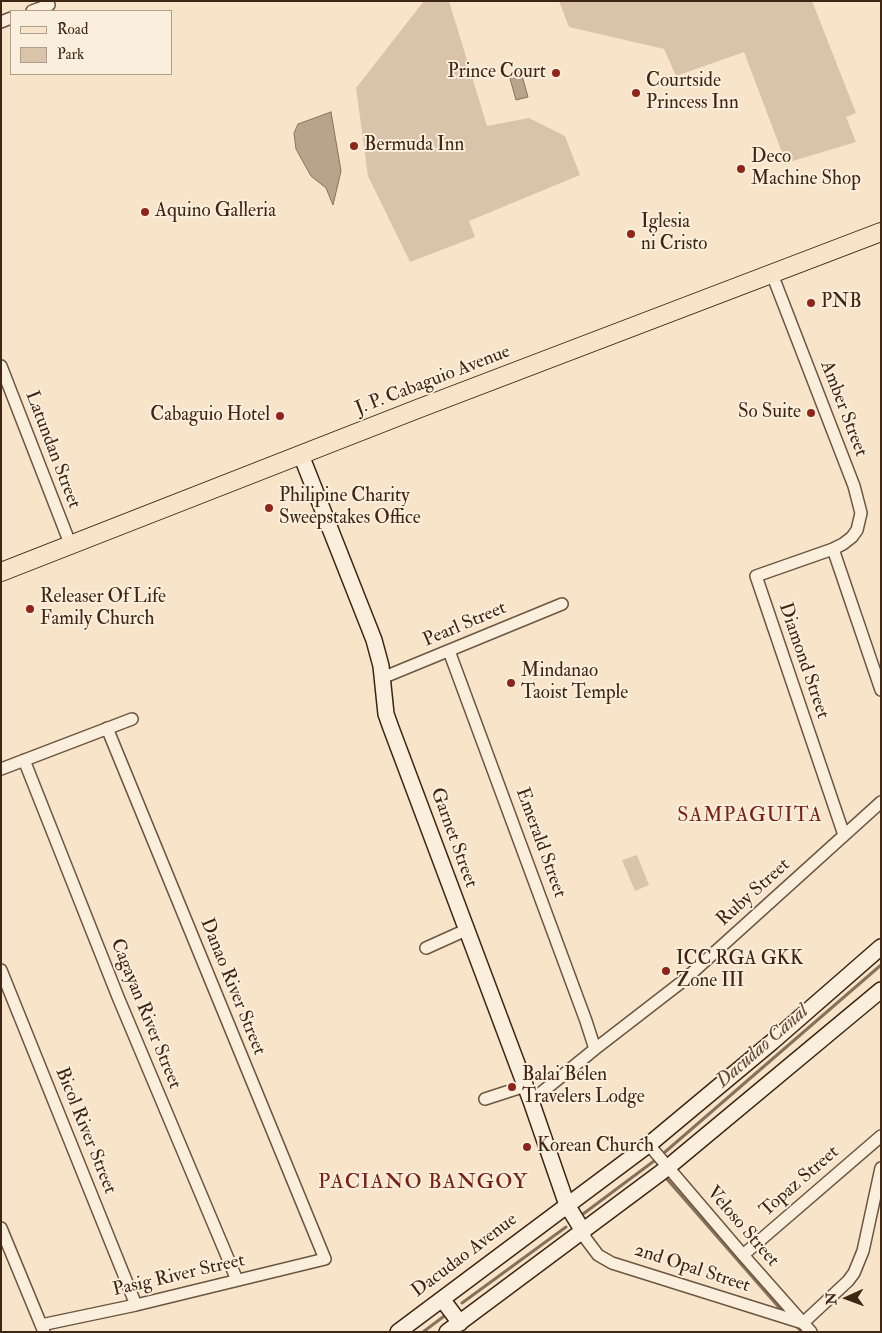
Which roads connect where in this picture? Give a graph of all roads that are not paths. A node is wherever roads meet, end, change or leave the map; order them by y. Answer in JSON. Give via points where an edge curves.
{"nodes":[{"id":1,"x":50,"y":6,"type":"edge"},
{"id":2,"x":36,"y":10,"type":"edge"},
{"id":3,"x":881,"y":232,"type":"edge"},
{"id":4,"x":772,"y":274,"type":"junction"},
{"id":5,"x":1,"y":366,"type":"edge"},
{"id":6,"x":301,"y":455,"type":"junction"},
{"id":7,"x":71,"y":546,"type":"junction"},
{"id":8,"x":833,"y":549,"type":"junction"},
{"id":9,"x":1,"y":572,"type":"edge"},
{"id":10,"x":562,"y":604,"type":"dead end"},
{"id":11,"x":449,"y":651,"type":"junction"},
{"id":12,"x":382,"y":678,"type":"junction"},
{"id":13,"x":881,"y":690,"type":"edge"},
{"id":14,"x":132,"y":719,"type":"dead end"},
{"id":15,"x":107,"y":728,"type":"junction"},
{"id":16,"x":24,"y":760,"type":"junction"},
{"id":17,"x":1,"y":769,"type":"edge"},
{"id":18,"x":881,"y":802,"type":"edge"},
{"id":19,"x":844,"y":835,"type":"junction"},
{"id":20,"x":466,"y":930,"type":"junction"},
{"id":21,"x":881,"y":947,"type":"edge"},
{"id":22,"x":426,"y":948,"type":"dead end"},
{"id":23,"x":1,"y":970,"type":"edge"},
{"id":24,"x":881,"y":990,"type":"edge"},
{"id":25,"x":595,"y":1049,"type":"junction"},
{"id":26,"x":525,"y":1086,"type":"junction"},
{"id":27,"x":485,"y":1099,"type":"dead end"},
{"id":28,"x":531,"y":1102,"type":"junction"},
{"id":29,"x":881,"y":1136,"type":"edge"},
{"id":30,"x":649,"y":1145,"type":"junction"},
{"id":31,"x":667,"y":1168,"type":"junction"},
{"id":32,"x":881,"y":1168,"type":"edge"},
{"id":33,"x":567,"y":1205,"type":"junction"},
{"id":34,"x":1,"y":1228,"type":"edge"},
{"id":35,"x":582,"y":1231,"type":"junction"},
{"id":36,"x":743,"y":1255,"type":"junction"},
{"id":37,"x":325,"y":1259,"type":"joint"},
{"id":38,"x":237,"y":1280,"type":"junction"},
{"id":39,"x":442,"y":1299,"type":"junction"},
{"id":40,"x":136,"y":1305,"type":"junction"},
{"id":41,"x":460,"y":1322,"type":"junction"},
{"id":42,"x":807,"y":1327,"type":"edge"},
{"id":43,"x":43,"y":1329,"type":"edge"},
{"id":44,"x":398,"y":1332,"type":"edge"},
{"id":45,"x":447,"y":1332,"type":"edge"}],
"edges":[{"from":1,"to":2,"type":"street"},
{"from":3,"to":4,"type":"main road","name":"J. P. Cabaguio Avenue"},
{"from":4,"to":6,"type":"main road","name":"J. P. Cabaguio Avenue"},
{"from":4,"to":8,"type":"street","name":"Amber Street","via":[[861,513],[852,538]]},
{"from":5,"to":7,"type":"street","name":"Latundan Street"},
{"from":6,"to":7,"type":"main road","name":"J. P. Cabaguio Avenue"},
{"from":6,"to":12,"type":"main road","name":"Garnet Street","via":[[374,640]]},
{"from":7,"to":9,"type":"main road","name":"J. P. Cabaguio Avenue"},
{"from":8,"to":13,"type":"street"},
{"from":8,"to":19,"type":"street","name":"Diamond Street","via":[[756,576]]},
{"from":10,"to":11,"type":"street","name":"Pearl Street"},
{"from":11,"to":12,"type":"street","name":"Pearl Street"},
{"from":11,"to":25,"type":"street","name":"Emerald Street"},
{"from":12,"to":20,"type":"main road","name":"Garnet Street","via":[[386,714]]},
{"from":14,"to":15,"type":"street"},
{"from":15,"to":16,"type":"street"},
{"from":15,"to":37,"type":"street","name":"Danao River Street"},
{"from":16,"to":17,"type":"street"},
{"from":16,"to":38,"type":"street","name":"Cagayan River Street","via":[[118,997]]},
{"from":18,"to":19,"type":"street","name":"Ruby Street"},
{"from":19,"to":25,"type":"street","name":"Ruby Street","via":[[683,981]]},
{"from":20,"to":22,"type":"street"},
{"from":20,"to":26,"type":"main road","name":"Garnet Street"},
{"from":21,"to":30,"type":"main road","name":"Dacudao Avenue"},
{"from":23,"to":40,"type":"street","name":"Bicol River Street"},
{"from":24,"to":31,"type":"main road"},
{"from":25,"to":28,"type":"street","name":"Ruby Street"},
{"from":26,"to":27,"type":"street"},
{"from":26,"to":28,"type":"main road","name":"Garnet Street"},
{"from":28,"to":33,"type":"main road","name":"Garnet Street"},
{"from":29,"to":36,"type":"street","name":"Topaz Street"},
{"from":30,"to":31,"type":"street","name":"Veloso Street"},
{"from":30,"to":33,"type":"main road","name":"Dacudao Avenue"},
{"from":31,"to":35,"type":"main road"},
{"from":31,"to":36,"type":"street","name":"Veloso Street"},
{"from":32,"to":42,"type":"street","via":[[861,1256],[854,1273]]},
{"from":33,"to":35,"type":"main road","name":"Garnet Street"},
{"from":33,"to":39,"type":"main road","name":"Dacudao Avenue"},
{"from":34,"to":43,"type":"street"},
{"from":35,"to":41,"type":"main road"},
{"from":35,"to":42,"type":"street","name":"2nd Opal Street","via":[[598,1255],[612,1262]]},
{"from":36,"to":42,"type":"street","name":"Veloso Street"},
{"from":37,"to":38,"type":"street","name":"Pasig River Street"},
{"from":38,"to":40,"type":"street","name":"Pasig River Street"},
{"from":39,"to":41,"type":"main road"},
{"from":39,"to":44,"type":"main road","name":"Dacudao Avenue"},
{"from":40,"to":43,"type":"street","name":"Pasig River Street"},
{"from":41,"to":45,"type":"main road"}]}
